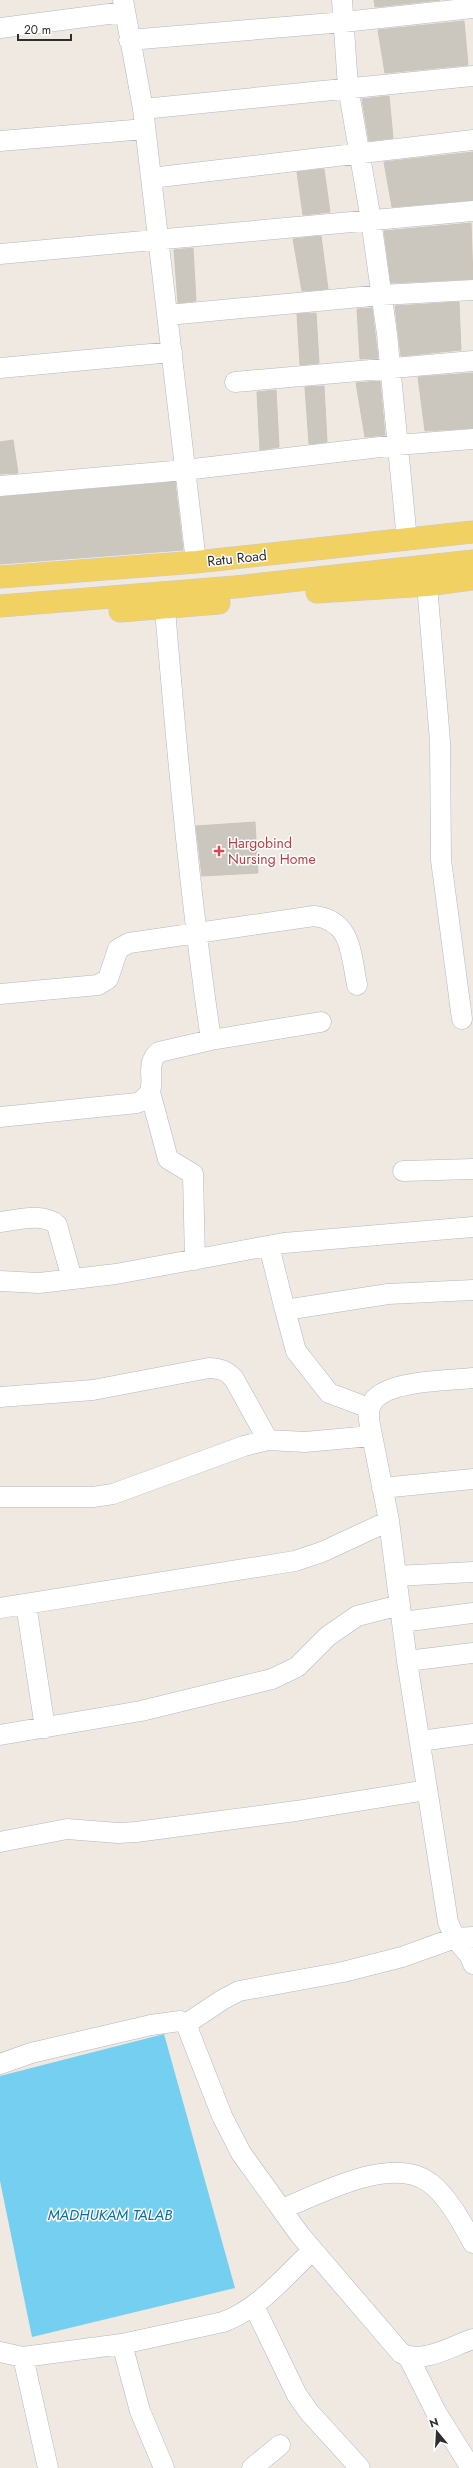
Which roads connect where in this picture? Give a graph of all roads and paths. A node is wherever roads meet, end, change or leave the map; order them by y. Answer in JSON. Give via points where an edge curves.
{"nodes":[{"id":1,"x":342,"y":0,"type":"edge"},
{"id":2,"x":124,"y":6,"type":"edge"},
{"id":3,"x":473,"y":8,"type":"edge"},
{"id":4,"x":344,"y":22,"type":"junction"},
{"id":5,"x":0,"y":28,"type":"edge"},
{"id":6,"x":129,"y":40,"type":"junction"},
{"id":7,"x":473,"y":76,"type":"edge"},
{"id":8,"x":348,"y":87,"type":"junction"},
{"id":9,"x":143,"y":109,"type":"junction"},
{"id":10,"x":145,"y":129,"type":"junction"},
{"id":11,"x":473,"y":140,"type":"edge"},
{"id":12,"x":0,"y":141,"type":"edge"},
{"id":13,"x":360,"y":153,"type":"junction"},
{"id":14,"x":151,"y":178,"type":"junction"},
{"id":15,"x":473,"y":211,"type":"edge"},
{"id":16,"x":371,"y":220,"type":"junction"},
{"id":17,"x":159,"y":241,"type":"junction"},
{"id":18,"x":0,"y":254,"type":"edge"},
{"id":19,"x":473,"y":290,"type":"edge"},
{"id":20,"x":382,"y":295,"type":"junction"},
{"id":21,"x":168,"y":315,"type":"junction"},
{"id":22,"x":172,"y":352,"type":"junction"},
{"id":23,"x":473,"y":361,"type":"edge"},
{"id":24,"x":390,"y":367,"type":"junction"},
{"id":25,"x":0,"y":368,"type":"edge"},
{"id":26,"x":235,"y":382,"type":"dead end"},
{"id":27,"x":473,"y":439,"type":"edge"},
{"id":28,"x":397,"y":445,"type":"junction"},
{"id":29,"x":185,"y":470,"type":"junction"},
{"id":30,"x":0,"y":486,"type":"edge"},
{"id":31,"x":473,"y":532,"type":"edge"},
{"id":32,"x":407,"y":540,"type":"junction"},
{"id":33,"x":473,"y":544,"type":"edge"},
{"id":34,"x":473,"y":561,"type":"edge"},
{"id":35,"x":196,"y":562,"type":"junction"},
{"id":36,"x":0,"y":577,"type":"edge"},
{"id":37,"x":473,"y":579,"type":"edge"},
{"id":38,"x":427,"y":585,"type":"junction"},
{"id":39,"x":0,"y":589,"type":"edge"},
{"id":40,"x":0,"y":606,"type":"edge"},
{"id":41,"x":165,"y":609,"type":"junction"},
{"id":42,"x":0,"y":620,"type":"edge"},
{"id":43,"x":196,"y":934,"type":"junction"},
{"id":44,"x":357,"y":985,"type":"dead end"},
{"id":45,"x":0,"y":994,"type":"edge"},
{"id":46,"x":462,"y":1019,"type":"dead end"},
{"id":47,"x":321,"y":1022,"type":"dead end"},
{"id":48,"x":211,"y":1040,"type":"junction"},
{"id":49,"x":150,"y":1092,"type":"junction"},
{"id":50,"x":0,"y":1117,"type":"edge"},
{"id":51,"x":473,"y":1169,"type":"edge"},
{"id":52,"x":403,"y":1172,"type":"dead end"},
{"id":53,"x":0,"y":1222,"type":"edge"},
{"id":54,"x":473,"y":1227,"type":"edge"},
{"id":55,"x":269,"y":1246,"type":"junction"},
{"id":56,"x":195,"y":1260,"type":"junction"},
{"id":57,"x":72,"y":1280,"type":"junction"},
{"id":58,"x":0,"y":1281,"type":"edge"},
{"id":59,"x":473,"y":1290,"type":"edge"},
{"id":60,"x":285,"y":1310,"type":"junction"},
{"id":61,"x":473,"y":1378,"type":"edge"},
{"id":62,"x":0,"y":1397,"type":"edge"},
{"id":63,"x":369,"y":1408,"type":"junction"},
{"id":64,"x":371,"y":1436,"type":"junction"},
{"id":65,"x":268,"y":1440,"type":"junction"},
{"id":66,"x":473,"y":1479,"type":"edge"},
{"id":67,"x":382,"y":1488,"type":"junction"},
{"id":68,"x":0,"y":1497,"type":"edge"},
{"id":69,"x":389,"y":1521,"type":"junction"},
{"id":70,"x":473,"y":1572,"type":"edge"},
{"id":71,"x":396,"y":1576,"type":"junction"},
{"id":72,"x":26,"y":1604,"type":"junction"},
{"id":73,"x":0,"y":1608,"type":"edge"},
{"id":74,"x":401,"y":1613,"type":"junction"},
{"id":75,"x":473,"y":1613,"type":"edge"},
{"id":76,"x":473,"y":1653,"type":"edge"},
{"id":77,"x":406,"y":1661,"type":"junction"},
{"id":78,"x":46,"y":1728,"type":"junction"},
{"id":79,"x":473,"y":1734,"type":"edge"},
{"id":80,"x":0,"y":1735,"type":"edge"},
{"id":81,"x":420,"y":1741,"type":"junction"},
{"id":82,"x":428,"y":1790,"type":"junction"},
{"id":83,"x":0,"y":1842,"type":"edge"},
{"id":84,"x":464,"y":1938,"type":"edge"},
{"id":85,"x":473,"y":1964,"type":"edge"},
{"id":86,"x":186,"y":2024,"type":"junction"},
{"id":87,"x":0,"y":2064,"type":"edge"},
{"id":88,"x":282,"y":2209,"type":"junction"},
{"id":89,"x":473,"y":2243,"type":"edge"},
{"id":90,"x":313,"y":2250,"type":"junction"},
{"id":91,"x":254,"y":2306,"type":"junction"},
{"id":92,"x":473,"y":2339,"type":"edge"},
{"id":93,"x":122,"y":2344,"type":"junction"},
{"id":94,"x":0,"y":2352,"type":"edge"},
{"id":95,"x":23,"y":2357,"type":"junction"},
{"id":96,"x":409,"y":2358,"type":"junction"},
{"id":97,"x":280,"y":2445,"type":"dead end"},
{"id":98,"x":48,"y":2468,"type":"edge"},
{"id":99,"x":164,"y":2468,"type":"edge"},
{"id":100,"x":252,"y":2468,"type":"edge"},
{"id":101,"x":360,"y":2468,"type":"edge"},
{"id":102,"x":471,"y":2468,"type":"edge"}],
"edges":[{"from":1,"to":4,"type":"street"},
{"from":2,"to":5,"type":"street"},
{"from":2,"to":6,"type":"street"},
{"from":3,"to":4,"type":"street"},
{"from":4,"to":6,"type":"street"},
{"from":4,"to":8,"type":"street"},
{"from":6,"to":9,"type":"street"},
{"from":7,"to":8,"type":"street"},
{"from":8,"to":9,"type":"street"},
{"from":8,"to":13,"type":"street"},
{"from":9,"to":10,"type":"street"},
{"from":10,"to":12,"type":"street"},
{"from":10,"to":14,"type":"street"},
{"from":11,"to":13,"type":"street"},
{"from":13,"to":14,"type":"street"},
{"from":13,"to":16,"type":"street"},
{"from":14,"to":17,"type":"street"},
{"from":15,"to":16,"type":"street"},
{"from":16,"to":17,"type":"street"},
{"from":16,"to":20,"type":"street"},
{"from":17,"to":18,"type":"street"},
{"from":17,"to":21,"type":"street"},
{"from":19,"to":20,"type":"street"},
{"from":20,"to":21,"type":"street"},
{"from":20,"to":24,"type":"street"},
{"from":21,"to":22,"type":"street"},
{"from":22,"to":25,"type":"street"},
{"from":22,"to":29,"type":"street"},
{"from":23,"to":24,"type":"street"},
{"from":24,"to":26,"type":"street"},
{"from":24,"to":28,"type":"street"},
{"from":27,"to":28,"type":"street"},
{"from":28,"to":29,"type":"street"},
{"from":28,"to":32,"type":"street"},
{"from":29,"to":30,"type":"street"},
{"from":29,"to":35,"type":"street"},
{"from":31,"to":32,"type":"main road","name":"Ratu Road"},
{"from":32,"to":35,"type":"main road","name":"Ratu Road"},
{"from":33,"to":39,"type":"main road","via":[[233,570]]},
{"from":34,"to":40,"type":"main road","via":[[235,587]]},
{"from":35,"to":36,"type":"main road","name":"Ratu Road"},
{"from":37,"to":38,"type":"main road"},
{"from":38,"to":41,"type":"main road","via":[[322,592]]},
{"from":38,"to":46,"type":"street","via":[[440,742],[441,860]]},
{"from":41,"to":42,"type":"main road"},
{"from":41,"to":43,"type":"street","via":[[180,795]]},
{"from":43,"to":44,"type":"street","via":[[298,918],[327,918],[336,922],[344,931]]},
{"from":43,"to":45,"type":"street","via":[[129,943],[118,949],[108,979],[98,985]]},
{"from":43,"to":48,"type":"street"},
{"from":47,"to":48,"type":"street"},
{"from":48,"to":49,"type":"street","via":[[159,1052],[153,1057],[150,1063]]},
{"from":49,"to":50,"type":"street","via":[[145,1099],[137,1103]]},
{"from":49,"to":56,"type":"street","via":[[168,1159],[193,1174]]},
{"from":51,"to":52,"type":"street"},
{"from":53,"to":57,"type":"street","via":[[44,1218],[52,1220],[56,1224]]},
{"from":54,"to":55,"type":"street"},
{"from":55,"to":56,"type":"street"},
{"from":55,"to":60,"type":"street"},
{"from":56,"to":57,"type":"street"},
{"from":57,"to":58,"type":"street","via":[[39,1283]]},
{"from":59,"to":60,"type":"street","via":[[388,1294]]},
{"from":60,"to":63,"type":"street","via":[[296,1351],[329,1394]]},
{"from":61,"to":63,"type":"street","via":[[409,1384],[375,1399]]},
{"from":62,"to":65,"type":"street","via":[[93,1390],[208,1368],[221,1369],[234,1379]]},
{"from":63,"to":64,"type":"street"},
{"from":64,"to":65,"type":"street","via":[[305,1442]]},
{"from":64,"to":67,"type":"street"},
{"from":65,"to":68,"type":"street","via":[[244,1446],[113,1494],[93,1497]]},
{"from":66,"to":67,"type":"street"},
{"from":67,"to":69,"type":"street"},
{"from":69,"to":71,"type":"street"},
{"from":69,"to":72,"type":"street","via":[[322,1552],[295,1561]]},
{"from":70,"to":71,"type":"street"},
{"from":71,"to":74,"type":"street"},
{"from":72,"to":73,"type":"street"},
{"from":72,"to":78,"type":"street"},
{"from":74,"to":75,"type":"street"},
{"from":74,"to":77,"type":"street"},
{"from":74,"to":78,"type":"street","via":[[357,1616],[328,1636],[297,1667],[272,1679],[141,1711]]},
{"from":76,"to":77,"type":"street"},
{"from":77,"to":81,"type":"street"},
{"from":78,"to":80,"type":"street"},
{"from":79,"to":81,"type":"street"},
{"from":81,"to":82,"type":"street"},
{"from":82,"to":83,"type":"street","via":[[136,1832],[67,1829]]},
{"from":82,"to":84,"type":"street","via":[[448,1922]]},
{"from":84,"to":85,"type":"street"},
{"from":84,"to":86,"type":"street","via":[[343,1972],[239,1991]]},
{"from":86,"to":87,"type":"street","via":[[180,2021],[151,2025],[31,2053]]},
{"from":86,"to":88,"type":"street","via":[[228,2130],[241,2153]]},
{"from":88,"to":89,"type":"street","via":[[347,2182],[388,2173],[402,2174],[430,2183],[463,2224]]},
{"from":88,"to":90,"type":"street"},
{"from":90,"to":91,"type":"street"},
{"from":90,"to":96,"type":"street","via":[[401,2354]]},
{"from":91,"to":93,"type":"street","via":[[223,2322]]},
{"from":91,"to":101,"type":"street","via":[[297,2395],[309,2412]]},
{"from":92,"to":96,"type":"street","via":[[421,2357]]},
{"from":93,"to":95,"type":"street"},
{"from":93,"to":99,"type":"street","via":[[140,2411]]},
{"from":94,"to":95,"type":"street"},
{"from":95,"to":98,"type":"street"},
{"from":96,"to":102,"type":"street","via":[[436,2412]]},
{"from":97,"to":100,"type":"street"}]}
